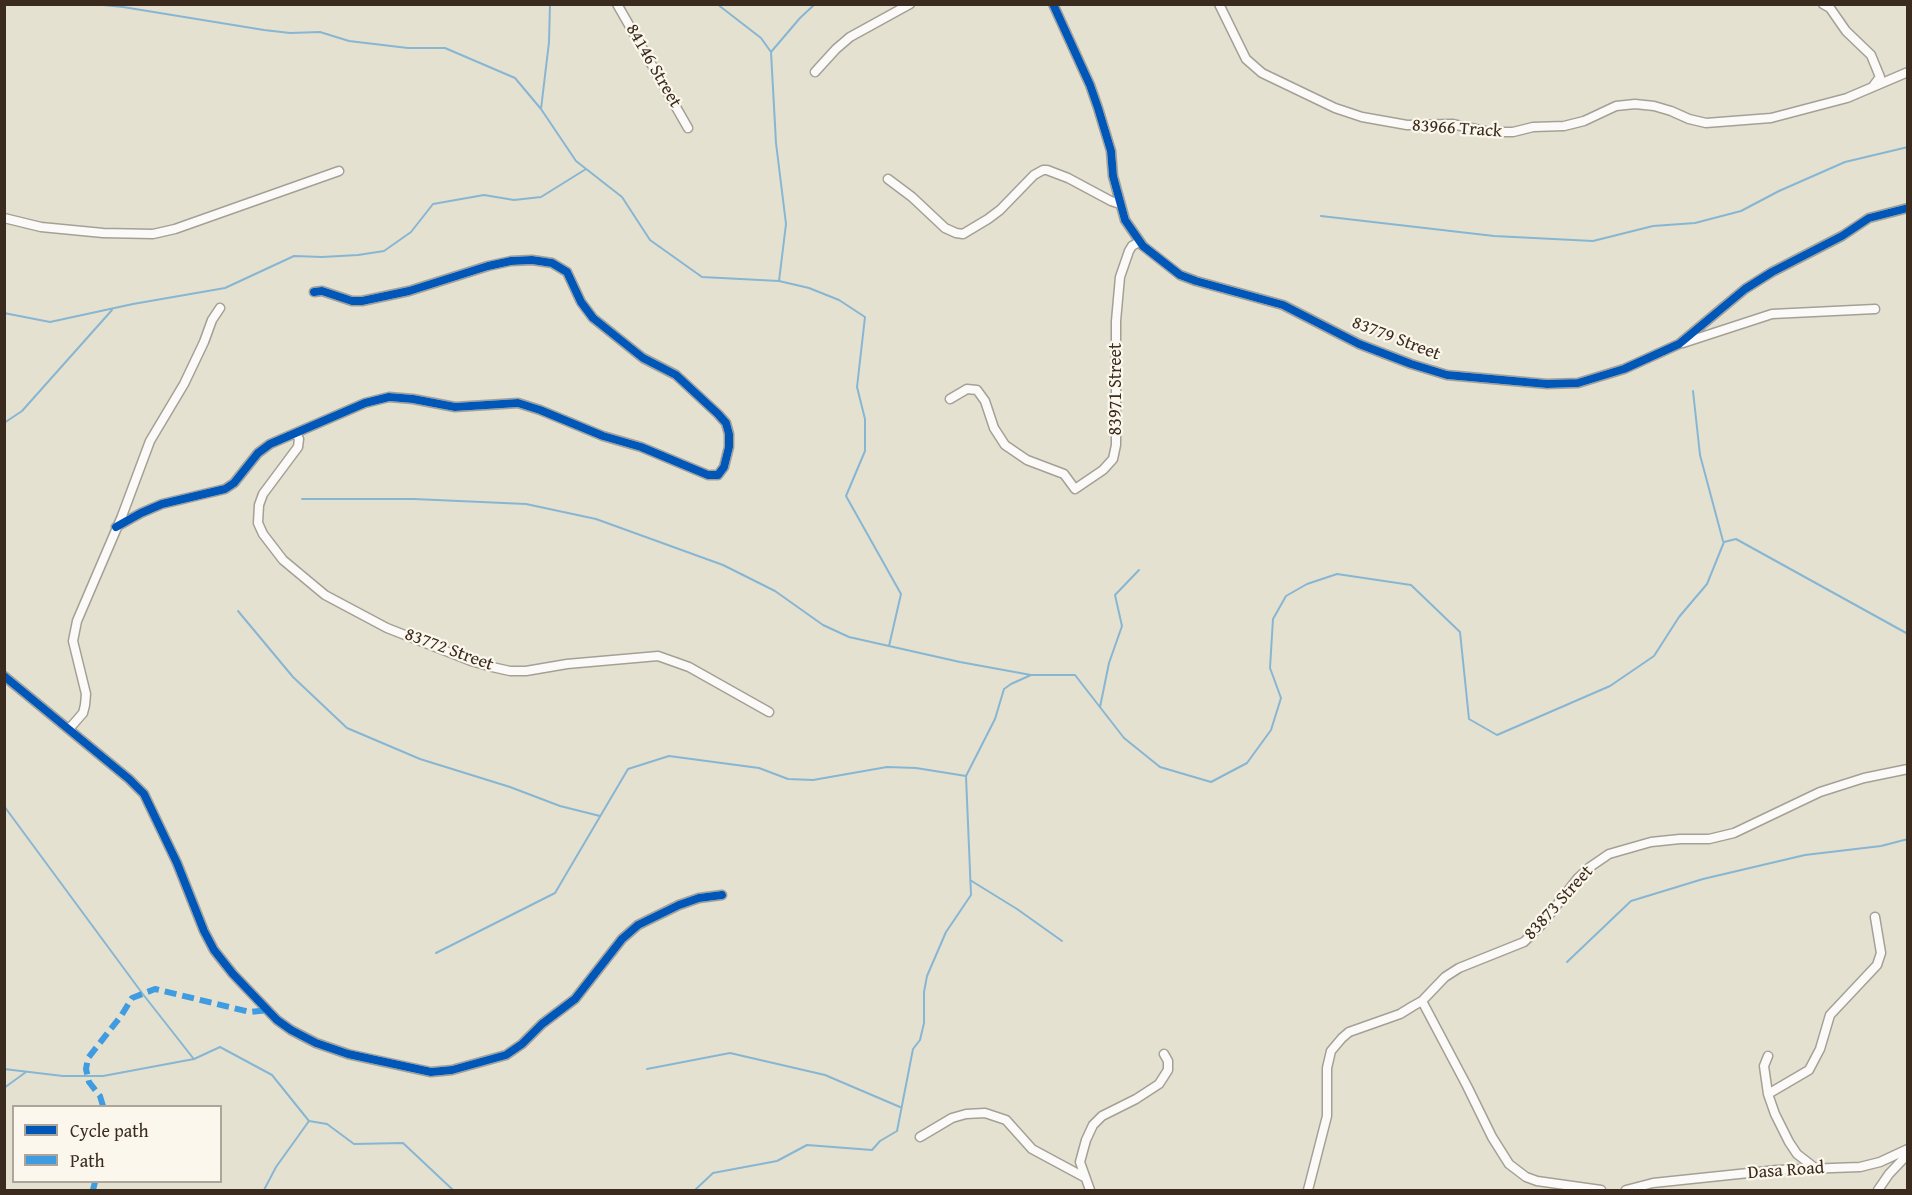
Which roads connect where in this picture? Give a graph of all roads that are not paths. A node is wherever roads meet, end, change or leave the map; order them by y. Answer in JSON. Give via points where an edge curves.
{"nodes":[{"id":1,"x":616,"y":4,"type":"edge"},
{"id":2,"x":910,"y":4,"type":"edge"},
{"id":3,"x":1053,"y":4,"type":"edge"},
{"id":4,"x":1219,"y":4,"type":"edge"},
{"id":5,"x":1823,"y":4,"type":"edge"},
{"id":6,"x":815,"y":72,"type":"dead end"},
{"id":7,"x":1908,"y":72,"type":"edge"},
{"id":8,"x":1874,"y":85,"type":"junction"},
{"id":9,"x":688,"y":128,"type":"dead end"},
{"id":10,"x":339,"y":171,"type":"dead end"},
{"id":11,"x":888,"y":179,"type":"dead end"},
{"id":12,"x":1120,"y":204,"type":"junction"},
{"id":13,"x":1908,"y":208,"type":"edge"},
{"id":14,"x":4,"y":218,"type":"edge"},
{"id":15,"x":1139,"y":242,"type":"junction"},
{"id":16,"x":314,"y":292,"type":"dead end"},
{"id":17,"x":220,"y":308,"type":"dead end"},
{"id":18,"x":1875,"y":309,"type":"dead end"},
{"id":19,"x":1679,"y":344,"type":"junction"},
{"id":20,"x":950,"y":399,"type":"dead end"},
{"id":21,"x":296,"y":433,"type":"junction"},
{"id":22,"x":116,"y":527,"type":"junction"},
{"id":23,"x":4,"y":676,"type":"edge"},
{"id":24,"x":769,"y":712,"type":"dead end"},
{"id":25,"x":69,"y":729,"type":"junction"},
{"id":26,"x":1908,"y":769,"type":"edge"},
{"id":27,"x":722,"y":895,"type":"dead end"},
{"id":28,"x":1875,"y":917,"type":"dead end"},
{"id":29,"x":1422,"y":1001,"type":"junction"},
{"id":30,"x":1164,"y":1054,"type":"dead end"},
{"id":31,"x":1767,"y":1056,"type":"dead end"},
{"id":32,"x":1768,"y":1094,"type":"junction"},
{"id":33,"x":920,"y":1137,"type":"dead end"},
{"id":34,"x":1908,"y":1152,"type":"edge"},
{"id":35,"x":1815,"y":1168,"type":"junction"},
{"id":36,"x":1084,"y":1178,"type":"junction"},
{"id":37,"x":1090,"y":1191,"type":"edge"},
{"id":38,"x":1308,"y":1191,"type":"edge"},
{"id":39,"x":1601,"y":1191,"type":"edge"},
{"id":40,"x":1626,"y":1191,"type":"edge"},
{"id":41,"x":1878,"y":1191,"type":"edge"}],
"edges":[{"from":1,"to":9,"type":"street","name":"84146 Street"},
{"from":2,"to":6,"type":"street","via":[[850,37]]},
{"from":3,"to":12,"type":"street","name":"83779 Street","via":[[1098,108],[1111,151]]},
{"from":4,"to":8,"type":"street","name":"83966 Track","via":[[1246,59],[1262,73],[1335,108],[1407,125],[1452,124],[1489,132],[1513,132],[1564,126],[1616,106],[1635,104],[1706,123],[1760,119],[1847,98]]},
{"from":5,"to":8,"type":"street","via":[[1871,55],[1880,77]]},
{"from":7,"to":8,"type":"street","name":"83966 Track"},
{"from":10,"to":14,"type":"street","via":[[153,234],[51,228]]},
{"from":11,"to":12,"type":"street","via":[[945,228],[963,234],[1000,210],[1034,175],[1047,170]]},
{"from":12,"to":15,"type":"street","name":"83779 Street"},
{"from":13,"to":19,"type":"street","name":"83779 Street","via":[[1869,218],[1772,272],[1745,289]]},
{"from":15,"to":19,"type":"street","name":"83779 Street","via":[[1180,275],[1283,305],[1359,344],[1447,375],[1578,384]]},
{"from":15,"to":20,"type":"street","name":"83971 Street","via":[[1129,251],[1120,277],[1115,332],[1116,445],[1113,459],[1103,470],[1075,489],[1064,474],[1027,460],[1005,445],[977,390],[967,389]]},
{"from":16,"to":21,"type":"street","via":[[362,301],[511,261],[552,263],[567,272],[593,318],[643,358],[676,375],[718,414],[728,428],[729,447],[724,467],[714,476],[526,405],[455,407],[399,397],[373,400]]},
{"from":17,"to":22,"type":"street","via":[[184,384],[150,441]]},
{"from":18,"to":19,"type":"street","via":[[1772,314]]},
{"from":21,"to":22,"type":"street","via":[[264,447],[225,489],[162,504]]},
{"from":21,"to":24,"type":"street","name":"83772 Street","via":[[296,453],[263,494],[258,523],[282,560],[325,595],[387,628],[492,667],[526,671],[658,656],[689,667]]},
{"from":22,"to":25,"type":"street","via":[[74,634],[86,694],[83,712]]},
{"from":23,"to":25,"type":"street"},
{"from":25,"to":27,"type":"street","via":[[144,794],[204,932],[228,968],[291,1030],[358,1057],[431,1072],[506,1055],[575,999],[622,939],[638,925],[679,905]]},
{"from":26,"to":29,"type":"street","name":"83873 Street","via":[[1821,792],[1734,833],[1709,839],[1651,842],[1609,854],[1578,878],[1524,942],[1459,968]]},
{"from":28,"to":32,"type":"street","via":[[1881,953],[1878,965],[1830,1015],[1809,1070]]},
{"from":29,"to":38,"type":"street","name":"83873 Street","via":[[1400,1014],[1349,1032],[1335,1044],[1326,1075],[1327,1116]]},
{"from":29,"to":39,"type":"street","via":[[1509,1164],[1537,1181]]},
{"from":30,"to":36,"type":"street","via":[[1168,1070],[1159,1084],[1102,1116],[1094,1125],[1080,1162]]},
{"from":31,"to":32,"type":"street","via":[[1764,1066]]},
{"from":32,"to":35,"type":"street","via":[[1789,1142]]},
{"from":33,"to":36,"type":"street","via":[[952,1118],[986,1113],[1006,1120],[1032,1149]]},
{"from":34,"to":35,"type":"street","name":"Dasa Road","via":[[1871,1165]]},
{"from":34,"to":41,"type":"street"},
{"from":35,"to":40,"type":"street","name":"Dasa Road","via":[[1687,1179]]},
{"from":36,"to":37,"type":"street"}]}
